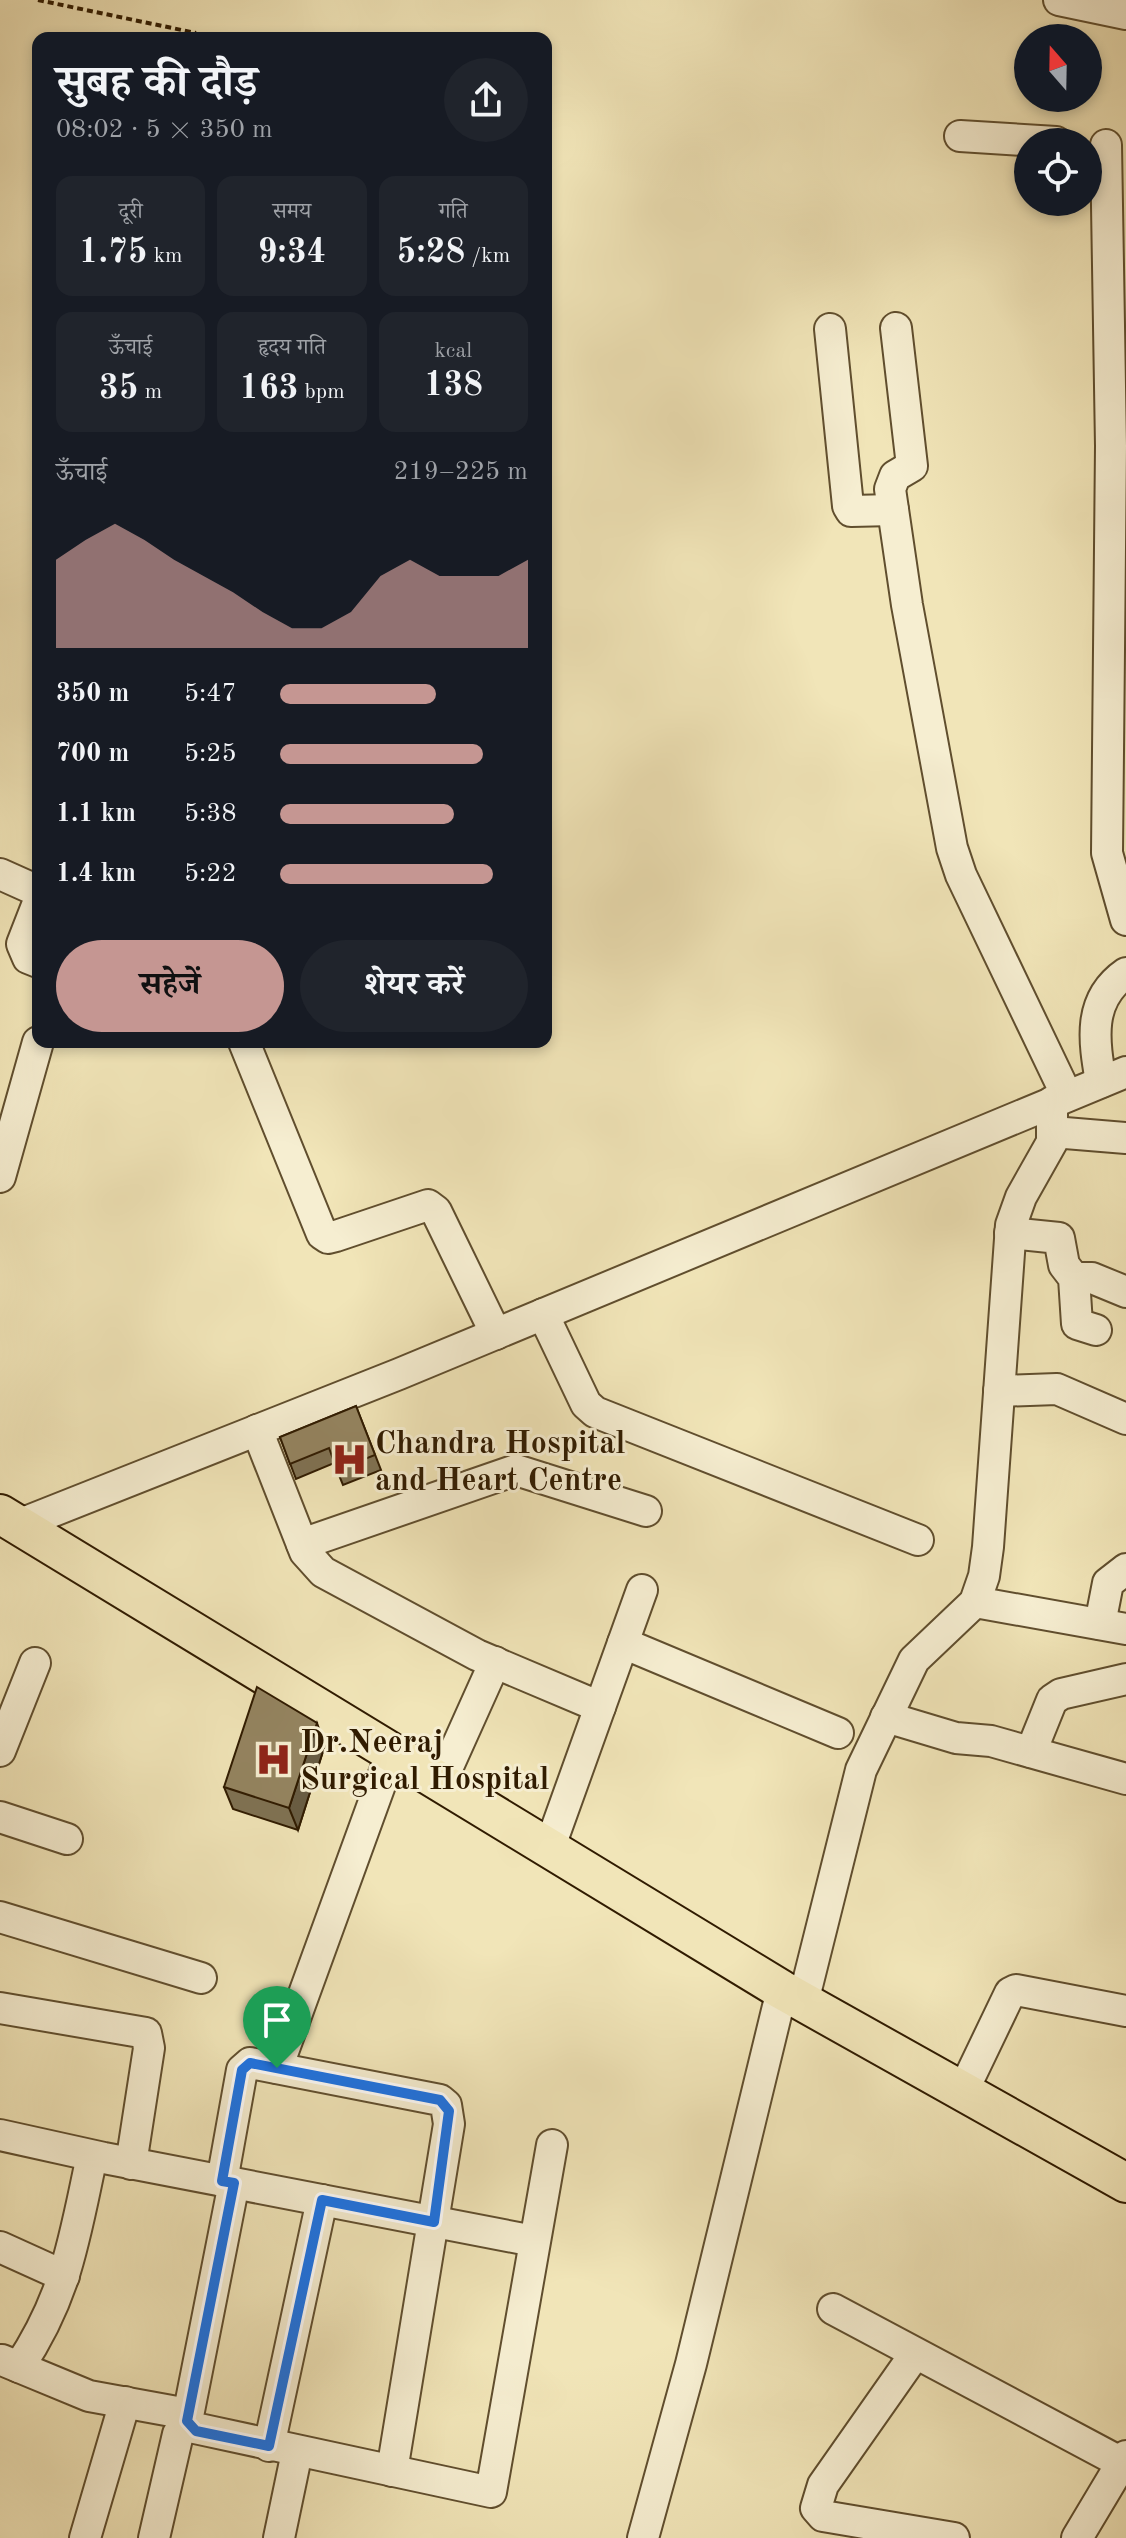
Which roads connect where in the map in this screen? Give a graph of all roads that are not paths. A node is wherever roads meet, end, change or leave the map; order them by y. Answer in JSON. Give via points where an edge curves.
{"nodes":[{"id":1,"x":1059,"y":0,"type":"edge"},
{"id":2,"x":1126,"y":14,"type":"edge"},
{"id":3,"x":960,"y":136,"type":"dead end"},
{"id":4,"x":1014,"y":139,"type":"edge"},
{"id":5,"x":1107,"y":145,"type":"edge"},
{"id":6,"x":896,"y":328,"type":"dead end"},
{"id":7,"x":830,"y":329,"type":"dead end"},
{"id":8,"x":1118,"y":429,"type":"edge"},
{"id":9,"x":893,"y":510,"type":"junction"},
{"id":10,"x":1117,"y":720,"type":"edge"},
{"id":11,"x":1116,"y":836,"type":"edge"},
{"id":12,"x":0,"y":874,"type":"edge"},
{"id":13,"x":32,"y":888,"type":"edge"},
{"id":14,"x":32,"y":918,"type":"edge"},
{"id":15,"x":1126,"y":920,"type":"edge"},
{"id":16,"x":32,"y":960,"type":"edge"},
{"id":17,"x":1126,"y":973,"type":"edge"},
{"id":18,"x":36,"y":1048,"type":"edge"},
{"id":19,"x":246,"y":1048,"type":"edge"},
{"id":20,"x":1114,"y":1077,"type":"edge"},
{"id":21,"x":1060,"y":1099,"type":"junction"},
{"id":22,"x":1053,"y":1132,"type":"junction"},
{"id":23,"x":1126,"y":1138,"type":"edge"},
{"id":24,"x":0,"y":1177,"type":"edge"},
{"id":25,"x":1010,"y":1233,"type":"junction"},
{"id":26,"x":1074,"y":1278,"type":"junction"},
{"id":27,"x":1126,"y":1292,"type":"edge"},
{"id":28,"x":543,"y":1314,"type":"junction"},
{"id":29,"x":1096,"y":1330,"type":"dead end"},
{"id":30,"x":496,"y":1334,"type":"junction"},
{"id":31,"x":999,"y":1391,"type":"junction"},
{"id":32,"x":1126,"y":1419,"type":"edge"},
{"id":33,"x":257,"y":1430,"type":"junction"},
{"id":34,"x":646,"y":1511,"type":"dead end"},
{"id":35,"x":9,"y":1520,"type":"edge"},
{"id":36,"x":918,"y":1540,"type":"dead end"},
{"id":37,"x":302,"y":1544,"type":"junction"},
{"id":38,"x":1126,"y":1569,"type":"edge"},
{"id":39,"x":642,"y":1590,"type":"dead end"},
{"id":40,"x":975,"y":1602,"type":"junction"},
{"id":41,"x":1113,"y":1626,"type":"edge"},
{"id":42,"x":623,"y":1643,"type":"junction"},
{"id":43,"x":495,"y":1662,"type":"junction"},
{"id":44,"x":35,"y":1663,"type":"dead end"},
{"id":45,"x":1126,"y":1679,"type":"edge"},
{"id":46,"x":600,"y":1707,"type":"junction"},
{"id":47,"x":886,"y":1717,"type":"junction"},
{"id":48,"x":838,"y":1733,"type":"dead end"},
{"id":49,"x":0,"y":1751,"type":"edge"},
{"id":50,"x":392,"y":1752,"type":"junction"},
{"id":51,"x":1031,"y":1752,"type":"junction"},
{"id":52,"x":1126,"y":1779,"type":"edge"},
{"id":53,"x":441,"y":1782,"type":"junction"},
{"id":54,"x":0,"y":1817,"type":"edge"},
{"id":55,"x":67,"y":1839,"type":"dead end"},
{"id":56,"x":549,"y":1849,"type":"junction"},
{"id":57,"x":0,"y":1917,"type":"edge"},
{"id":58,"x":201,"y":1978,"type":"dead end"},
{"id":59,"x":792,"y":1996,"type":"junction"},
{"id":60,"x":0,"y":2008,"type":"edge"},
{"id":61,"x":1126,"y":2011,"type":"edge"},
{"id":62,"x":277,"y":2068,"type":"junction"},
{"id":63,"x":963,"y":2091,"type":"junction"},
{"id":64,"x":0,"y":2135,"type":"edge"},
{"id":65,"x":552,"y":2145,"type":"dead end"},
{"id":66,"x":92,"y":2156,"type":"junction"},
{"id":67,"x":131,"y":2164,"type":"junction"},
{"id":68,"x":228,"y":2182,"type":"junction"},
{"id":69,"x":1126,"y":2183,"type":"edge"},
{"id":70,"x":322,"y":2200,"type":"junction"},
{"id":71,"x":434,"y":2222,"type":"junction"},
{"id":72,"x":534,"y":2241,"type":"junction"},
{"id":73,"x":0,"y":2247,"type":"edge"},
{"id":74,"x":64,"y":2276,"type":"junction"},
{"id":75,"x":833,"y":2309,"type":"dead end"},
{"id":76,"x":915,"y":2354,"type":"junction"},
{"id":77,"x":9,"y":2363,"type":"edge"},
{"id":78,"x":125,"y":2402,"type":"junction"},
{"id":79,"x":188,"y":2417,"type":"junction"},
{"id":80,"x":283,"y":2449,"type":"junction"},
{"id":81,"x":1124,"y":2460,"type":"edge"},
{"id":82,"x":392,"y":2471,"type":"junction"},
{"id":83,"x":85,"y":2538,"type":"edge"},
{"id":84,"x":154,"y":2538,"type":"edge"},
{"id":85,"x":279,"y":2538,"type":"edge"},
{"id":86,"x":643,"y":2538,"type":"edge"},
{"id":87,"x":954,"y":2538,"type":"edge"},
{"id":88,"x":1077,"y":2538,"type":"edge"}],
"edges":[{"from":1,"to":2,"type":"street"},
{"from":3,"to":4,"type":"street"},
{"from":5,"to":8,"type":"street"},
{"from":6,"to":9,"type":"street","via":[[912,466],[890,481]]},
{"from":7,"to":9,"type":"street","via":[[848,506],[861,513]]},
{"from":8,"to":10,"type":"street"},
{"from":9,"to":21,"type":"street","via":[[943,817],[961,875]]},
{"from":10,"to":11,"type":"street"},
{"from":11,"to":15,"type":"street","via":[[1107,853]]},
{"from":12,"to":13,"type":"street"},
{"from":14,"to":16,"type":"street","via":[[22,944]]},
{"from":17,"to":20,"type":"street","via":[[1109,986],[1100,1003],[1094,1041]]},
{"from":18,"to":24,"type":"street"},
{"from":19,"to":30,"type":"street","via":[[322,1234],[336,1236],[428,1205],[436,1211]]},
{"from":20,"to":21,"type":"street"},
{"from":21,"to":22,"type":"street"},
{"from":21,"to":28,"type":"street"},
{"from":22,"to":23,"type":"street"},
{"from":22,"to":25,"type":"street","via":[[1014,1212]]},
{"from":25,"to":26,"type":"street","via":[[1059,1238],[1064,1265]]},
{"from":25,"to":31,"type":"street"},
{"from":26,"to":27,"type":"street","via":[[1092,1278]]},
{"from":26,"to":29,"type":"street","via":[[1077,1324]]},
{"from":28,"to":30,"type":"street"},
{"from":28,"to":36,"type":"street","via":[[586,1404],[595,1412]]},
{"from":30,"to":33,"type":"street"},
{"from":31,"to":32,"type":"street","via":[[1057,1389]]},
{"from":31,"to":40,"type":"street","via":[[988,1547]]},
{"from":33,"to":35,"type":"street"},
{"from":33,"to":37,"type":"street"},
{"from":34,"to":37,"type":"street","via":[[516,1470]]},
{"from":35,"to":50,"type":"main road"},
{"from":37,"to":43,"type":"street","via":[[323,1572]]},
{"from":38,"to":41,"type":"street","via":[[1104,1593]]},
{"from":39,"to":42,"type":"street"},
{"from":40,"to":41,"type":"street"},
{"from":40,"to":47,"type":"street","via":[[914,1660]]},
{"from":42,"to":46,"type":"street"},
{"from":42,"to":48,"type":"street"},
{"from":43,"to":46,"type":"street"},
{"from":43,"to":53,"type":"street"},
{"from":44,"to":49,"type":"street"},
{"from":45,"to":51,"type":"street","via":[[1052,1700]]},
{"from":46,"to":56,"type":"street"},
{"from":47,"to":51,"type":"street"},
{"from":47,"to":59,"type":"street","via":[[855,1789]]},
{"from":50,"to":53,"type":"main road"},
{"from":50,"to":62,"type":"street"},
{"from":51,"to":52,"type":"street"},
{"from":53,"to":56,"type":"main road"},
{"from":54,"to":55,"type":"street"},
{"from":56,"to":59,"type":"main road"},
{"from":57,"to":58,"type":"street"},
{"from":59,"to":63,"type":"main road"},
{"from":59,"to":86,"type":"street"},
{"from":60,"to":67,"type":"street","via":[[146,2033],[149,2048]]},
{"from":61,"to":63,"type":"street","via":[[1016,1990]]},
{"from":62,"to":68,"type":"street","via":[[250,2063],[242,2070]]},
{"from":62,"to":71,"type":"street","via":[[446,2105],[449,2124]]},
{"from":63,"to":69,"type":"main road"},
{"from":64,"to":66,"type":"street"},
{"from":65,"to":72,"type":"street"},
{"from":66,"to":67,"type":"street"},
{"from":66,"to":74,"type":"street"},
{"from":67,"to":68,"type":"street"},
{"from":68,"to":70,"type":"street"},
{"from":68,"to":79,"type":"street"},
{"from":70,"to":71,"type":"street"},
{"from":70,"to":80,"type":"street"},
{"from":71,"to":72,"type":"street"},
{"from":71,"to":82,"type":"street"},
{"from":72,"to":82,"type":"street","via":[[491,2492]]},
{"from":73,"to":74,"type":"street"},
{"from":74,"to":77,"type":"street","via":[[48,2321]]},
{"from":75,"to":76,"type":"street"},
{"from":76,"to":81,"type":"street"},
{"from":76,"to":87,"type":"street","via":[[823,2485],[816,2508],[823,2516]]},
{"from":77,"to":78,"type":"street","via":[[89,2396]]},
{"from":78,"to":79,"type":"street"},
{"from":78,"to":83,"type":"street"},
{"from":79,"to":80,"type":"street","via":[[196,2431]]},
{"from":79,"to":84,"type":"street","via":[[178,2434]]},
{"from":80,"to":82,"type":"street"},
{"from":80,"to":85,"type":"street"},
{"from":81,"to":88,"type":"street"}]}
